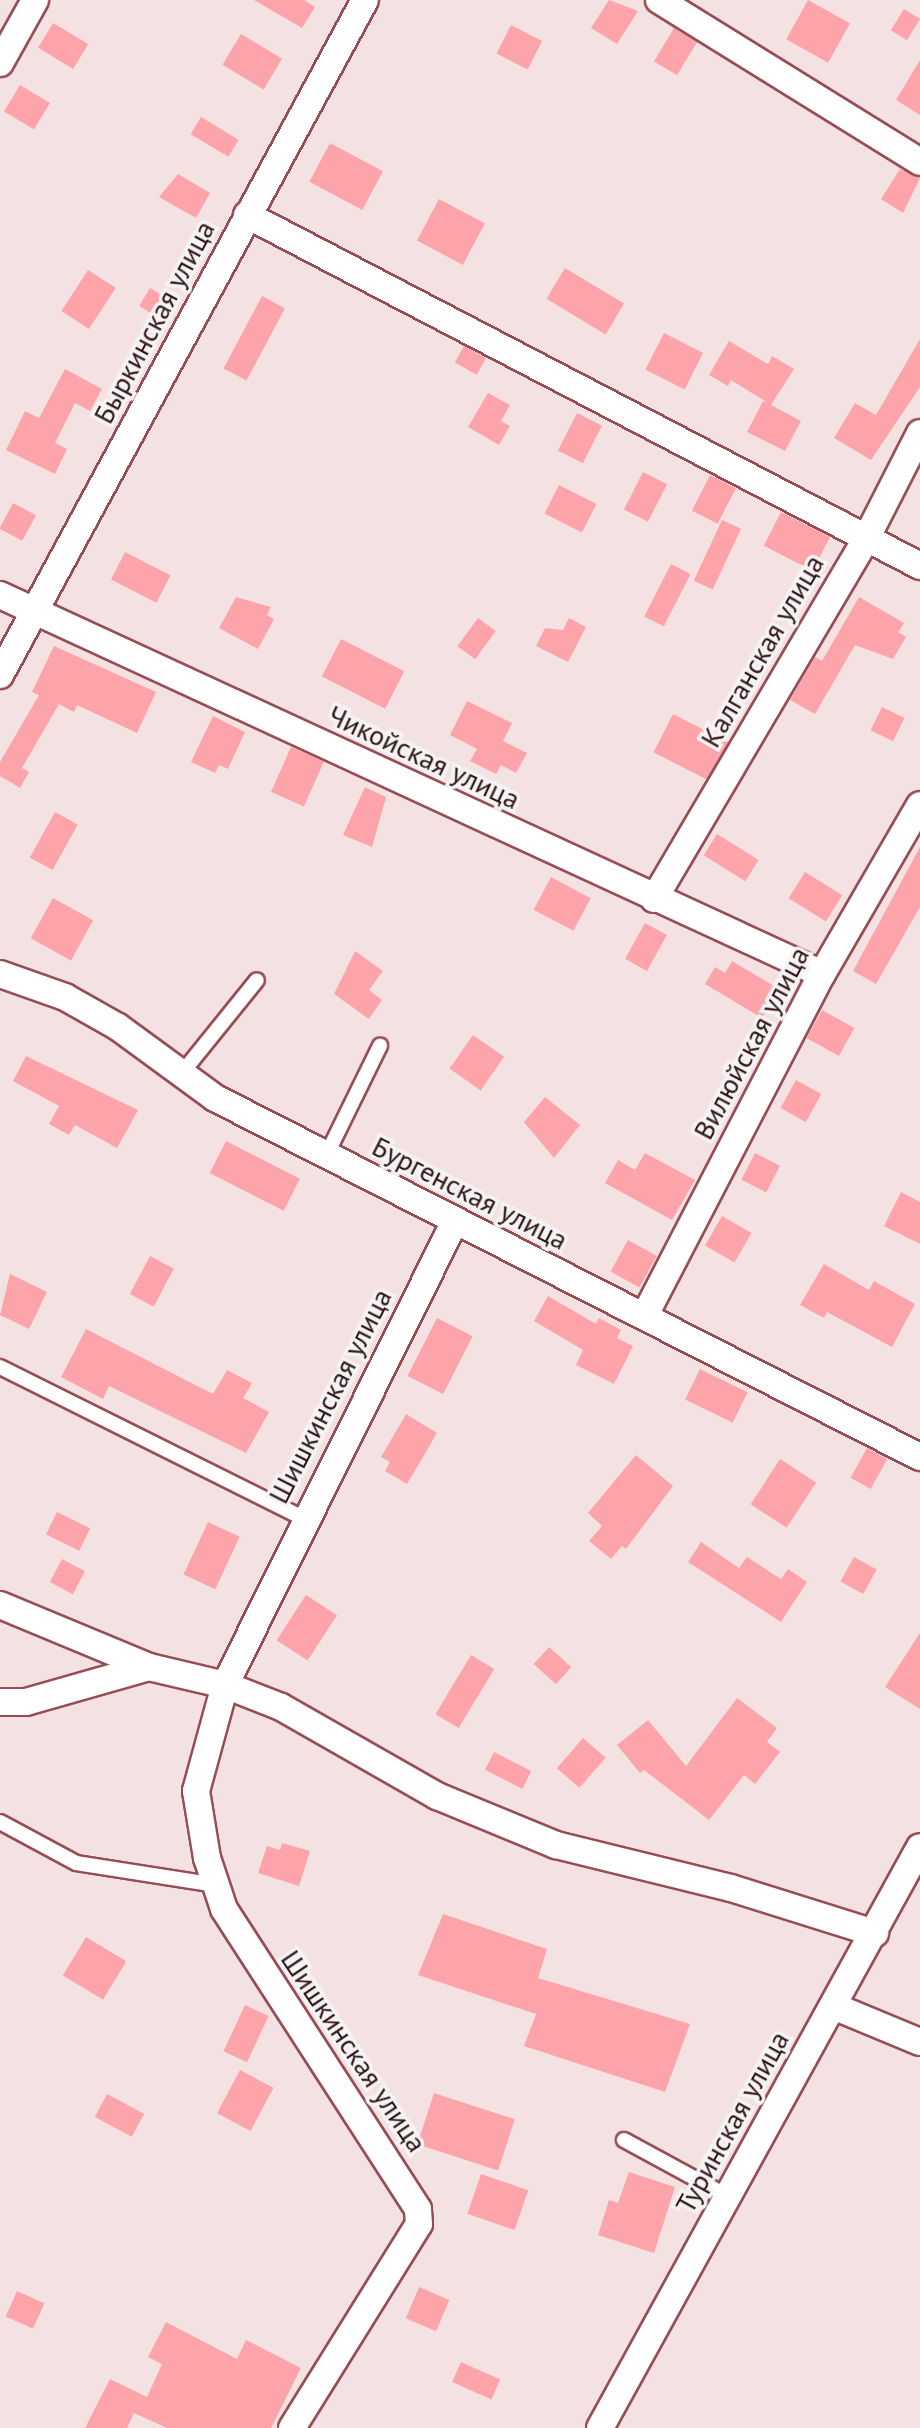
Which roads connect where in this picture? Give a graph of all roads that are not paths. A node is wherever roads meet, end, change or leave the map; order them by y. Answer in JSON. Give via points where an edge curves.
{"nodes":[{"id":1,"x":35,"y":0,"type":"edge"},
{"id":2,"x":365,"y":0,"type":"edge"},
{"id":3,"x":659,"y":0,"type":"edge"},
{"id":4,"x":0,"y":63,"type":"edge"},
{"id":5,"x":920,"y":162,"type":"edge"},
{"id":6,"x":247,"y":215,"type":"junction"},
{"id":7,"x":920,"y":433,"type":"edge"},
{"id":8,"x":865,"y":541,"type":"junction"},
{"id":9,"x":920,"y":566,"type":"edge"},
{"id":10,"x":0,"y":595,"type":"edge"},
{"id":11,"x":36,"y":613,"type":"junction"},
{"id":12,"x":0,"y":675,"type":"edge"},
{"id":13,"x":920,"y":805,"type":"edge"},
{"id":14,"x":654,"y":899,"type":"junction"},
{"id":15,"x":0,"y":974,"type":"edge"},
{"id":16,"x":822,"y":974,"type":"junction"},
{"id":17,"x":257,"y":980,"type":"dead end"},
{"id":18,"x":380,"y":1046,"type":"dead end"},
{"id":19,"x":182,"y":1073,"type":"junction"},
{"id":20,"x":326,"y":1156,"type":"junction"},
{"id":21,"x":454,"y":1223,"type":"junction"},
{"id":22,"x":645,"y":1315,"type":"junction"},
{"id":23,"x":0,"y":1367,"type":"edge"},
{"id":24,"x":920,"y":1457,"type":"edge"},
{"id":25,"x":303,"y":1518,"type":"junction"},
{"id":26,"x":0,"y":1605,"type":"edge"},
{"id":27,"x":149,"y":1667,"type":"junction"},
{"id":28,"x":225,"y":1685,"type":"junction"},
{"id":29,"x":0,"y":1702,"type":"edge"},
{"id":30,"x":0,"y":1822,"type":"edge"},
{"id":31,"x":920,"y":1847,"type":"edge"},
{"id":32,"x":216,"y":1885,"type":"junction"},
{"id":33,"x":875,"y":1933,"type":"junction"},
{"id":34,"x":833,"y":2006,"type":"junction"},
{"id":35,"x":920,"y":2042,"type":"edge"},
{"id":36,"x":624,"y":2140,"type":"dead end"},
{"id":37,"x":727,"y":2196,"type":"junction"},
{"id":38,"x":292,"y":2428,"type":"edge"},
{"id":39,"x":600,"y":2428,"type":"edge"}],
"edges":[{"from":1,"to":4,"type":"street"},
{"from":2,"to":6,"type":"street","name":"Быркинская улица"},
{"from":3,"to":5,"type":"street"},
{"from":6,"to":8,"type":"street","via":[[820,511]]},
{"from":6,"to":11,"type":"street","name":"Быркинская улица"},
{"from":7,"to":8,"type":"street","name":"Калганская улица"},
{"from":8,"to":9,"type":"street"},
{"from":8,"to":14,"type":"street","name":"Калганская улица"},
{"from":10,"to":11,"type":"street","name":"Чикойская улица"},
{"from":11,"to":12,"type":"street","name":"Быркинская улица"},
{"from":11,"to":14,"type":"street","name":"Чикойская улица"},
{"from":13,"to":16,"type":"street","name":"Вилюйская улица"},
{"from":14,"to":16,"type":"street","name":"Чикойская улица"},
{"from":15,"to":19,"type":"street","name":"Бургенская улица","via":[[65,997]]},
{"from":16,"to":22,"type":"street","name":"Вилюйская улица"},
{"from":17,"to":19,"type":"lane"},
{"from":18,"to":20,"type":"lane"},
{"from":19,"to":20,"type":"street","name":"Бургенская улица","via":[[215,1098]]},
{"from":20,"to":21,"type":"street","name":"Бургенская улица"},
{"from":21,"to":22,"type":"street","name":"Бургенская улица"},
{"from":21,"to":25,"type":"street","name":"Шишкинская улица"},
{"from":22,"to":24,"type":"street","name":"Бургенская улица"},
{"from":23,"to":25,"type":"lane"},
{"from":25,"to":28,"type":"street","name":"Шишкинская улица"},
{"from":26,"to":27,"type":"street"},
{"from":27,"to":28,"type":"street"},
{"from":27,"to":29,"type":"street","via":[[26,1702]]},
{"from":28,"to":32,"type":"street","name":"Шишкинская улица","via":[[196,1791]]},
{"from":28,"to":33,"type":"street","via":[[281,1707],[437,1796],[556,1845],[731,1888]]},
{"from":30,"to":32,"type":"lane","via":[[76,1863]]},
{"from":31,"to":33,"type":"street","name":"Туринская улица"},
{"from":32,"to":38,"type":"street","name":"Шишкинская улица","via":[[246,1947],[418,2209],[419,2224]]},
{"from":33,"to":34,"type":"street","name":"Туринская улица"},
{"from":34,"to":35,"type":"street"},
{"from":34,"to":37,"type":"street","name":"Туринская улица"},
{"from":36,"to":37,"type":"lane"},
{"from":37,"to":39,"type":"street","name":"Туринская улица"}]}
